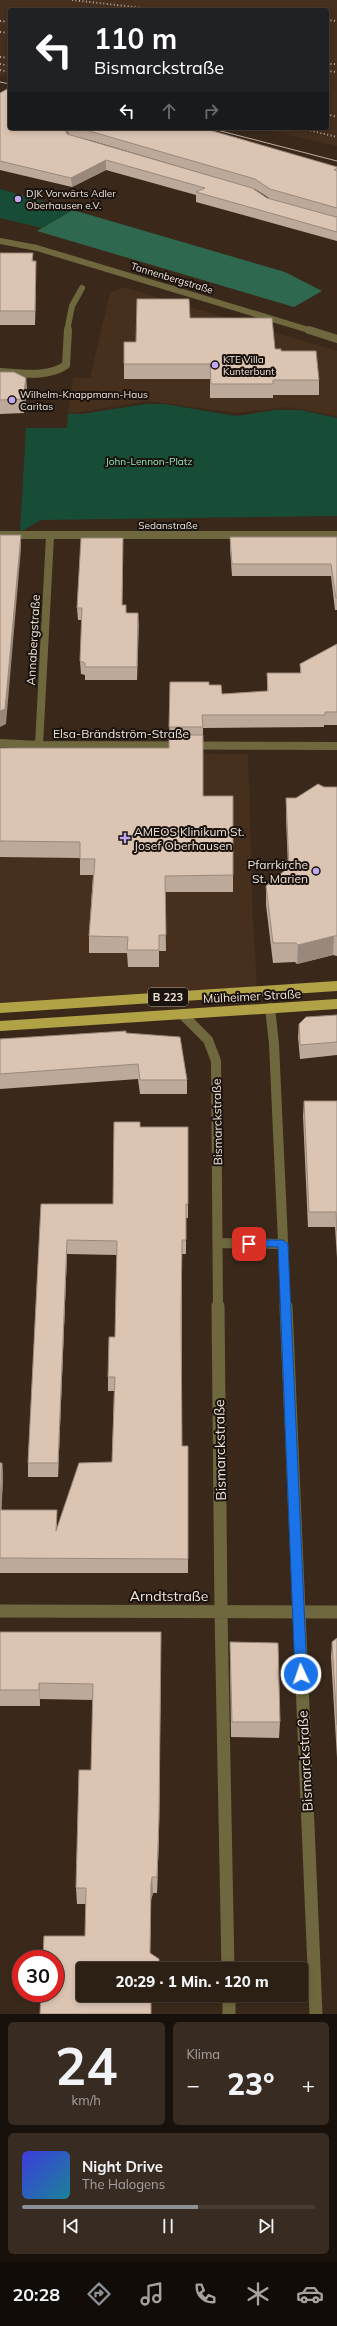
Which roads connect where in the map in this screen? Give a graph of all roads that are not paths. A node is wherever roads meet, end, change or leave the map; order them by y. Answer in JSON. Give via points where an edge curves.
{"nodes":[{"id":1,"x":0,"y":240,"type":"edge"},
{"id":2,"x":82,"y":288,"type":"dead end"},
{"id":3,"x":337,"y":339,"type":"edge"},
{"id":4,"x":0,"y":372,"type":"edge"},
{"id":5,"x":0,"y":535,"type":"edge"},
{"id":6,"x":337,"y":535,"type":"edge"},
{"id":7,"x":50,"y":536,"type":"junction"},
{"id":8,"x":0,"y":743,"type":"edge"},
{"id":9,"x":39,"y":745,"type":"junction"},
{"id":10,"x":337,"y":746,"type":"edge"},
{"id":11,"x":337,"y":986,"type":"edge"},
{"id":12,"x":337,"y":1004,"type":"edge"},
{"id":13,"x":0,"y":1008,"type":"edge"},
{"id":14,"x":270,"y":1008,"type":"junction"},
{"id":15,"x":182,"y":1014,"type":"junction"},
{"id":16,"x":0,"y":1026,"type":"edge"},
{"id":17,"x":218,"y":1243,"type":"junction"},
{"id":18,"x":283,"y":1244,"type":"junction"},
{"id":19,"x":0,"y":1611,"type":"edge"},
{"id":20,"x":221,"y":1612,"type":"junction"},
{"id":21,"x":299,"y":1612,"type":"junction"},
{"id":22,"x":337,"y":1612,"type":"edge"},
{"id":23,"x":228,"y":1962,"type":"edge"},
{"id":24,"x":229,"y":2002,"type":"edge"},
{"id":25,"x":229,"y":2014,"type":"edge"},
{"id":26,"x":316,"y":2014,"type":"edge"}],
"edges":[{"from":1,"to":3,"type":"street","name":"Tannenbergstraße","via":[[37,248]]},
{"from":2,"to":4,"type":"street","via":[[69,309],[66,365],[58,371]]},
{"from":5,"to":7,"type":"street","name":"Sedanstraße"},
{"from":6,"to":7,"type":"street","name":"Sedanstraße"},
{"from":7,"to":9,"type":"street","name":"Annabergstraße"},
{"from":8,"to":9,"type":"street","name":"Elsa-Brändström-Straße"},
{"from":9,"to":10,"type":"street","name":"Elsa-Brändström-Straße"},
{"from":11,"to":13,"type":"main road","name":"Mülheimer Straße","number":"B 223"},
{"from":12,"to":14,"type":"main road","name":"Mülheimer Straße","number":"B 223"},
{"from":14,"to":15,"type":"main road","name":"Mülheimer Straße","number":"B 223"},
{"from":14,"to":18,"type":"street","name":"Bismarckstraße"},
{"from":15,"to":16,"type":"main road","name":"Mülheimer Straße","number":"B 223"},
{"from":15,"to":17,"type":"street","name":"Bismarckstraße","via":[[207,1038],[215,1052]]},
{"from":17,"to":18,"type":"street"},
{"from":17,"to":20,"type":"street","name":"Bismarckstraße"},
{"from":18,"to":21,"type":"street","name":"Bismarckstraße"},
{"from":19,"to":20,"type":"street","name":"Arndtstraße"},
{"from":20,"to":21,"type":"street","name":"Arndtstraße"},
{"from":20,"to":23,"type":"street","name":"Bismarckstraße"},
{"from":21,"to":22,"type":"street","name":"Arndtstraße"},
{"from":21,"to":26,"type":"street","name":"Bismarckstraße"},
{"from":24,"to":25,"type":"street"}]}
